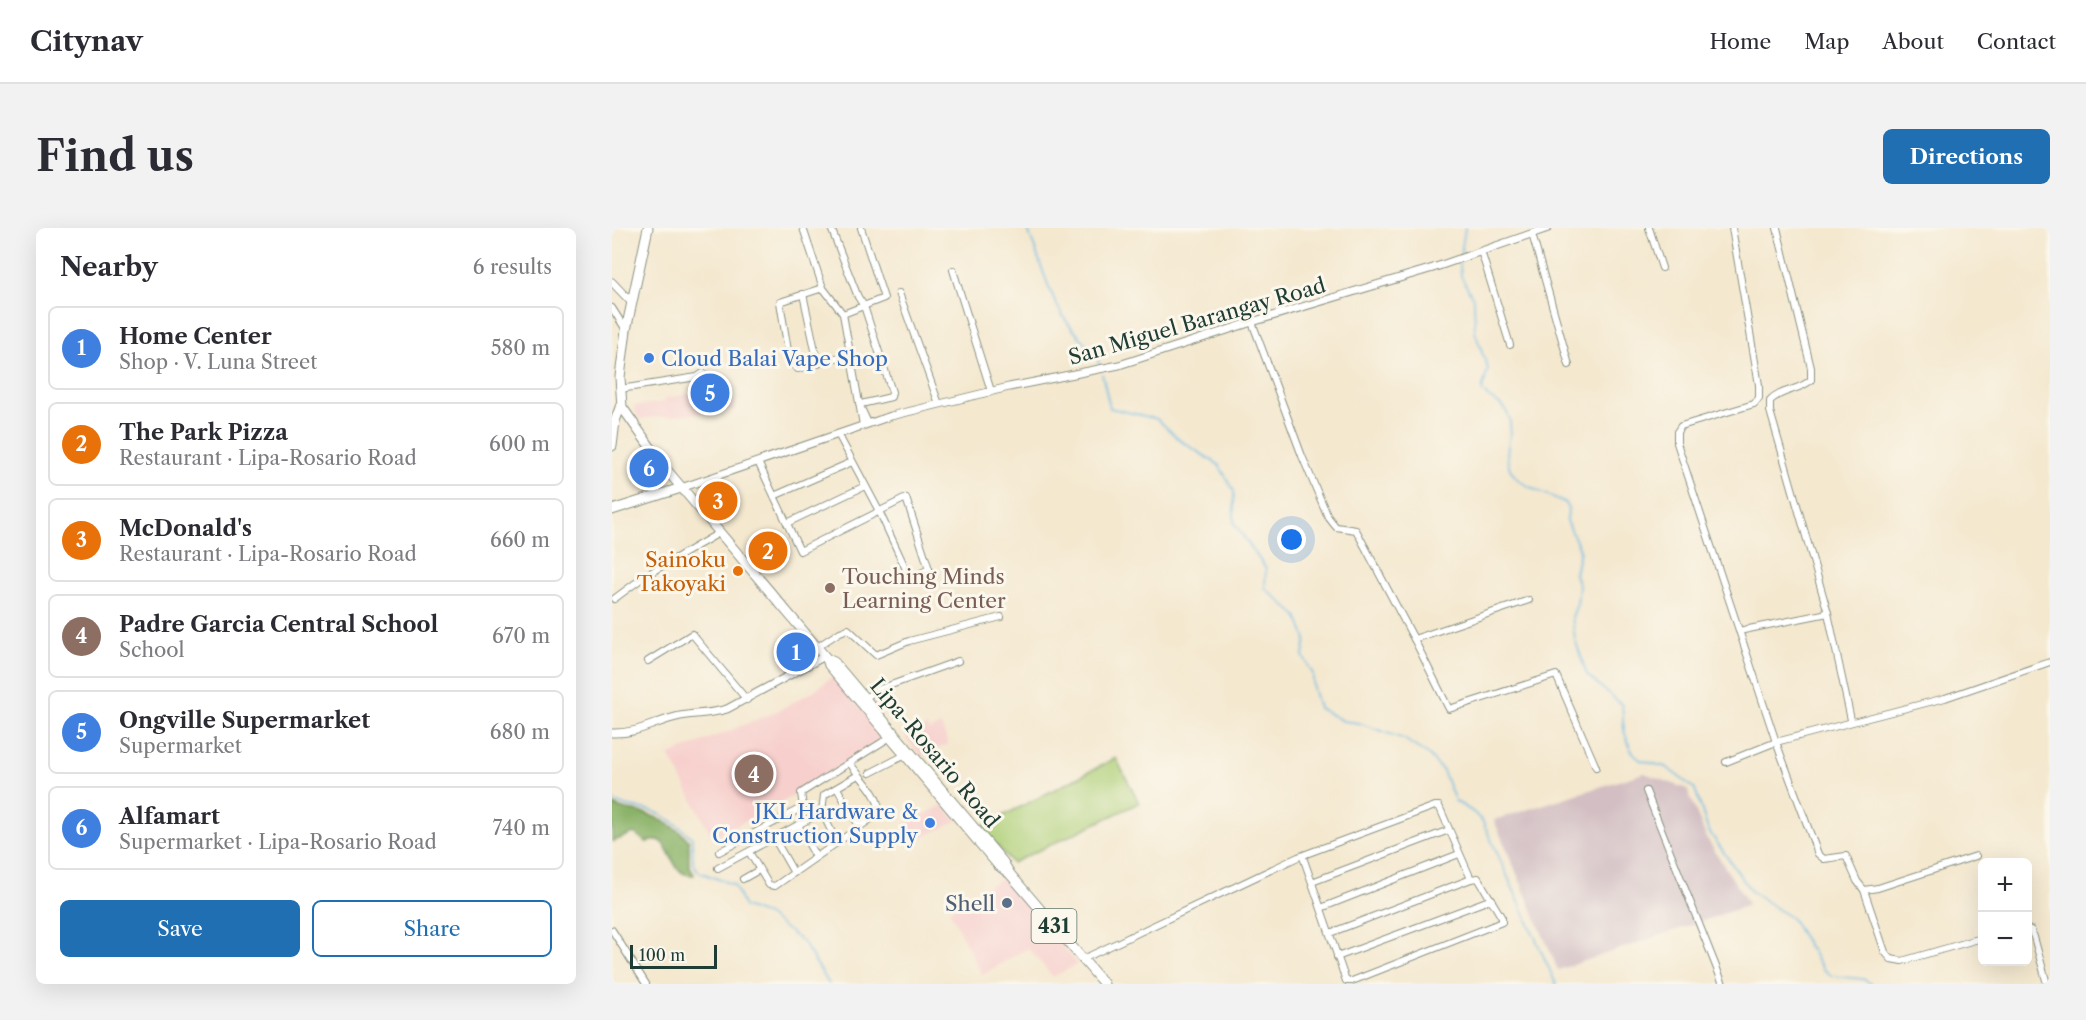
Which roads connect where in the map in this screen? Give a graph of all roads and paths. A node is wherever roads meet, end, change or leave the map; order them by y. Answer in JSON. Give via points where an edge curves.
{"nodes":[{"id":1,"x":648,"y":228,"type":"edge"},
{"id":2,"x":802,"y":228,"type":"edge"},
{"id":3,"x":831,"y":228,"type":"edge"},
{"id":4,"x":861,"y":228,"type":"edge"},
{"id":5,"x":1548,"y":228,"type":"edge"},
{"id":6,"x":1649,"y":228,"type":"edge"},
{"id":7,"x":1732,"y":228,"type":"edge"},
{"id":8,"x":1777,"y":228,"type":"edge"},
{"id":9,"x":1532,"y":234,"type":"junction"},
{"id":10,"x":1481,"y":251,"type":"junction"},
{"id":11,"x":1662,"y":268,"type":"dead end"},
{"id":12,"x":953,"y":270,"type":"dead end"},
{"id":13,"x":612,"y":282,"type":"edge"},
{"id":14,"x":823,"y":288,"type":"junction"},
{"id":15,"x":899,"y":292,"type":"dead end"},
{"id":16,"x":803,"y":294,"type":"junction"},
{"id":17,"x":631,"y":302,"type":"junction"},
{"id":18,"x":864,"y":306,"type":"junction"},
{"id":19,"x":612,"y":308,"type":"edge"},
{"id":20,"x":843,"y":314,"type":"junction"},
{"id":21,"x":1252,"y":322,"type":"junction"},
{"id":22,"x":626,"y":330,"type":"junction"},
{"id":23,"x":1510,"y":345,"type":"dead end"},
{"id":24,"x":850,"y":354,"type":"junction"},
{"id":25,"x":818,"y":364,"type":"junction"},
{"id":26,"x":1569,"y":364,"type":"dead end"},
{"id":27,"x":703,"y":373,"type":"dead end"},
{"id":28,"x":620,"y":389,"type":"junction"},
{"id":29,"x":991,"y":391,"type":"junction"},
{"id":30,"x":939,"y":404,"type":"junction"},
{"id":31,"x":617,"y":405,"type":"edge"},
{"id":32,"x":861,"y":406,"type":"junction"},
{"id":33,"x":866,"y":424,"type":"junction"},
{"id":34,"x":838,"y":434,"type":"junction"},
{"id":35,"x":612,"y":446,"type":"edge"},
{"id":36,"x":758,"y":462,"type":"junction"},
{"id":37,"x":852,"y":462,"type":"junction"},
{"id":38,"x":865,"y":486,"type":"junction"},
{"id":39,"x":681,"y":488,"type":"junction"},
{"id":40,"x":774,"y":496,"type":"junction"},
{"id":41,"x":612,"y":510,"type":"edge"},
{"id":42,"x":879,"y":511,"type":"junction"},
{"id":43,"x":787,"y":523,"type":"junction"},
{"id":44,"x":719,"y":533,"type":"junction"},
{"id":45,"x":614,"y":599,"type":"dead end"},
{"id":46,"x":1529,"y":600,"type":"dead end"},
{"id":47,"x":1828,"y":613,"type":"junction"},
{"id":48,"x":1001,"y":617,"type":"dead end"},
{"id":49,"x":1739,"y":632,"type":"junction"},
{"id":50,"x":1414,"y":639,"type":"junction"},
{"id":51,"x":818,"y":647,"type":"junction"},
{"id":52,"x":826,"y":657,"type":"junction"},
{"id":53,"x":958,"y":661,"type":"dead end"},
{"id":54,"x":648,"y":662,"type":"dead end"},
{"id":55,"x":2050,"y":662,"type":"edge"},
{"id":56,"x":862,"y":699,"type":"junction"},
{"id":57,"x":747,"y":700,"type":"junction"},
{"id":58,"x":1851,"y":720,"type":"junction"},
{"id":59,"x":612,"y":733,"type":"edge"},
{"id":60,"x":892,"y":736,"type":"junction"},
{"id":61,"x":1776,"y":742,"type":"junction"},
{"id":62,"x":907,"y":753,"type":"junction"},
{"id":63,"x":1726,"y":762,"type":"dead end"},
{"id":64,"x":852,"y":766,"type":"dead end"},
{"id":65,"x":1596,"y":767,"type":"dead end"},
{"id":66,"x":860,"y":776,"type":"junction"},
{"id":67,"x":837,"y":788,"type":"junction"},
{"id":68,"x":1646,"y":791,"type":"dead end"},
{"id":69,"x":822,"y":812,"type":"junction"},
{"id":70,"x":798,"y":825,"type":"junction"},
{"id":71,"x":859,"y":826,"type":"junction"},
{"id":72,"x":1449,"y":830,"type":"junction"},
{"id":73,"x":774,"y":838,"type":"junction"},
{"id":74,"x":837,"y":841,"type":"junction"},
{"id":75,"x":719,"y":852,"type":"dead end"},
{"id":76,"x":749,"y":852,"type":"junction"},
{"id":77,"x":1459,"y":854,"type":"junction"},
{"id":78,"x":1976,"y":856,"type":"dead end"},
{"id":79,"x":816,"y":857,"type":"junction"},
{"id":80,"x":1303,"y":857,"type":"junction"},
{"id":81,"x":718,"y":868,"type":"dead end"},
{"id":82,"x":759,"y":870,"type":"junction"},
{"id":83,"x":794,"y":873,"type":"junction"},
{"id":84,"x":743,"y":879,"type":"dead end"},
{"id":85,"x":1471,"y":879,"type":"junction"},
{"id":86,"x":1312,"y":882,"type":"junction"},
{"id":87,"x":1864,"y":890,"type":"junction"},
{"id":88,"x":1492,"y":899,"type":"junction"},
{"id":89,"x":1321,"y":908,"type":"junction"},
{"id":90,"x":612,"y":930,"type":"edge"},
{"id":91,"x":2032,"y":932,"type":"edge"},
{"id":92,"x":1330,"y":933,"type":"junction"},
{"id":93,"x":1978,"y":939,"type":"edge"},
{"id":94,"x":1336,"y":957,"type":"junction"},
{"id":95,"x":1083,"y":959,"type":"junction"},
{"id":96,"x":639,"y":974,"type":"junction"},
{"id":97,"x":635,"y":984,"type":"edge"},
{"id":98,"x":646,"y":984,"type":"edge"},
{"id":99,"x":1104,"y":984,"type":"edge"},
{"id":100,"x":1723,"y":984,"type":"edge"},
{"id":101,"x":2047,"y":984,"type":"edge"}],
"edges":[{"from":1,"to":17,"type":"main road","name":"Lipa-Rosario Road"},
{"from":2,"to":14,"type":"street"},
{"from":3,"to":18,"type":"street"},
{"from":4,"to":18,"type":"street","via":[[884,298]]},
{"from":5,"to":9,"type":"street","name":"San Miguel Barangay Road"},
{"from":6,"to":11,"type":"street"},
{"from":7,"to":49,"type":"street","via":[[1759,398],[1754,404],[1681,426],[1677,443]]},
{"from":8,"to":47,"type":"street","via":[[1811,380],[1776,394],[1770,401],[1770,411]]},
{"from":9,"to":10,"type":"street","name":"San Miguel Barangay Road"},
{"from":9,"to":26,"type":"street"},
{"from":10,"to":21,"type":"street","name":"San Miguel Barangay Road"},
{"from":10,"to":23,"type":"street"},
{"from":12,"to":29,"type":"street"},
{"from":13,"to":17,"type":"street"},
{"from":14,"to":16,"type":"street"},
{"from":14,"to":20,"type":"street"},
{"from":15,"to":30,"type":"street"},
{"from":16,"to":25,"type":"street"},
{"from":16,"to":25,"type":"street","via":[[780,302],[790,363],[798,369]]},
{"from":17,"to":22,"type":"main road","name":"Lipa-Rosario Road"},
{"from":18,"to":20,"type":"street"},
{"from":18,"to":32,"type":"street","via":[[892,392],[891,397]]},
{"from":19,"to":22,"type":"street"},
{"from":20,"to":24,"type":"street"},
{"from":21,"to":29,"type":"street","name":"San Miguel Barangay Road","via":[[1101,370]]},
{"from":21,"to":50,"type":"street","via":[[1328,517],[1336,527],[1356,530]]},
{"from":22,"to":28,"type":"main road","name":"Lipa-Rosario Road"},
{"from":24,"to":25,"type":"street"},
{"from":24,"to":32,"type":"street"},
{"from":27,"to":28,"type":"street"},
{"from":28,"to":31,"type":"main road","name":"Lipa-Rosario Road"},
{"from":29,"to":30,"type":"street","name":"San Miguel Barangay Road"},
{"from":30,"to":33,"type":"street","name":"San Miguel Barangay Road"},
{"from":31,"to":35,"type":"main road"},
{"from":31,"to":39,"type":"main road","name":"Lipa-Rosario Road"},
{"from":32,"to":33,"type":"street","via":[[860,415]]},
{"from":33,"to":34,"type":"street","name":"San Miguel Barangay Road"},
{"from":34,"to":36,"type":"street","name":"San Miguel Barangay Road"},
{"from":34,"to":37,"type":"street"},
{"from":36,"to":39,"type":"street","name":"San Miguel Barangay Road"},
{"from":36,"to":40,"type":"street"},
{"from":37,"to":38,"type":"street"},
{"from":37,"to":40,"type":"street"},
{"from":38,"to":42,"type":"street"},
{"from":38,"to":43,"type":"street"},
{"from":39,"to":41,"type":"main road"},
{"from":39,"to":44,"type":"main road","name":"Lipa-Rosario Road"},
{"from":40,"to":43,"type":"street"},
{"from":42,"to":42,"type":"street","via":[[910,578],[929,569],[906,498]]},
{"from":42,"to":43,"type":"street","via":[[801,551]]},
{"from":44,"to":45,"type":"street"},
{"from":44,"to":51,"type":"main road","name":"Lipa-Rosario Road"},
{"from":46,"to":50,"type":"street"},
{"from":47,"to":49,"type":"street"},
{"from":47,"to":58,"type":"street"},
{"from":48,"to":51,"type":"street","via":[[909,641],[881,654],[872,653],[848,629]]},
{"from":49,"to":61,"type":"street"},
{"from":50,"to":65,"type":"street","via":[[1449,709],[1556,675]]},
{"from":51,"to":52,"type":"main road","name":"Lipa-Rosario Road"},
{"from":52,"to":56,"type":"main road","name":"Lipa-Rosario Road"},
{"from":52,"to":57,"type":"street"},
{"from":53,"to":56,"type":"street"},
{"from":54,"to":57,"type":"street","via":[[694,634]]},
{"from":55,"to":58,"type":"street","via":[[1945,698]]},
{"from":56,"to":60,"type":"main road","name":"Lipa-Rosario Road"},
{"from":57,"to":59,"type":"street","via":[[720,712],[679,716],[644,730]]},
{"from":58,"to":61,"type":"street"},
{"from":60,"to":62,"type":"main road","name":"Lipa-Rosario Road"},
{"from":60,"to":75,"type":"street","via":[[801,792],[803,807]]},
{"from":61,"to":63,"type":"street"},
{"from":61,"to":87,"type":"street","via":[[1818,854],[1824,859],[1846,855]]},
{"from":62,"to":66,"type":"street"},
{"from":62,"to":95,"type":"main road","name":"Lipa-Rosario Road","number":"431","via":[[998,865]]},
{"from":64,"to":66,"type":"street"},
{"from":66,"to":67,"type":"street"},
{"from":66,"to":71,"type":"street","via":[[879,809],[878,814]]},
{"from":67,"to":69,"type":"street","via":[[822,798]]},
{"from":67,"to":71,"type":"street"},
{"from":68,"to":100,"type":"street"},
{"from":69,"to":70,"type":"street"},
{"from":69,"to":74,"type":"street"},
{"from":70,"to":73,"type":"street"},
{"from":70,"to":79,"type":"street"},
{"from":71,"to":74,"type":"street"},
{"from":72,"to":77,"type":"street"},
{"from":72,"to":80,"type":"street","via":[[1439,806],[1435,806]]},
{"from":72,"to":86,"type":"street"},
{"from":73,"to":76,"type":"street"},
{"from":73,"to":83,"type":"street"},
{"from":74,"to":79,"type":"street"},
{"from":76,"to":81,"type":"street"},
{"from":76,"to":82,"type":"street"},
{"from":77,"to":85,"type":"street"},
{"from":77,"to":89,"type":"street"},
{"from":78,"to":87,"type":"street"},
{"from":79,"to":83,"type":"street"},
{"from":80,"to":86,"type":"street"},
{"from":80,"to":95,"type":"street"},
{"from":82,"to":83,"type":"street","via":[[772,886]]},
{"from":82,"to":84,"type":"street"},
{"from":85,"to":88,"type":"street","via":[[1478,878]]},
{"from":85,"to":92,"type":"street"},
{"from":86,"to":89,"type":"street"},
{"from":87,"to":93,"type":"street","via":[[1885,952],[1892,959],[1902,961]]},
{"from":88,"to":94,"type":"street"},
{"from":88,"to":94,"type":"street","via":[[1502,918],[1498,924],[1352,981],[1346,981]]},
{"from":89,"to":92,"type":"street"},
{"from":90,"to":96,"type":"street"},
{"from":91,"to":101,"type":"street"},
{"from":92,"to":94,"type":"street"},
{"from":95,"to":99,"type":"main road","name":"Lipa-Rosario Road","number":"431"},
{"from":96,"to":97,"type":"street"},
{"from":96,"to":98,"type":"street"}]}
